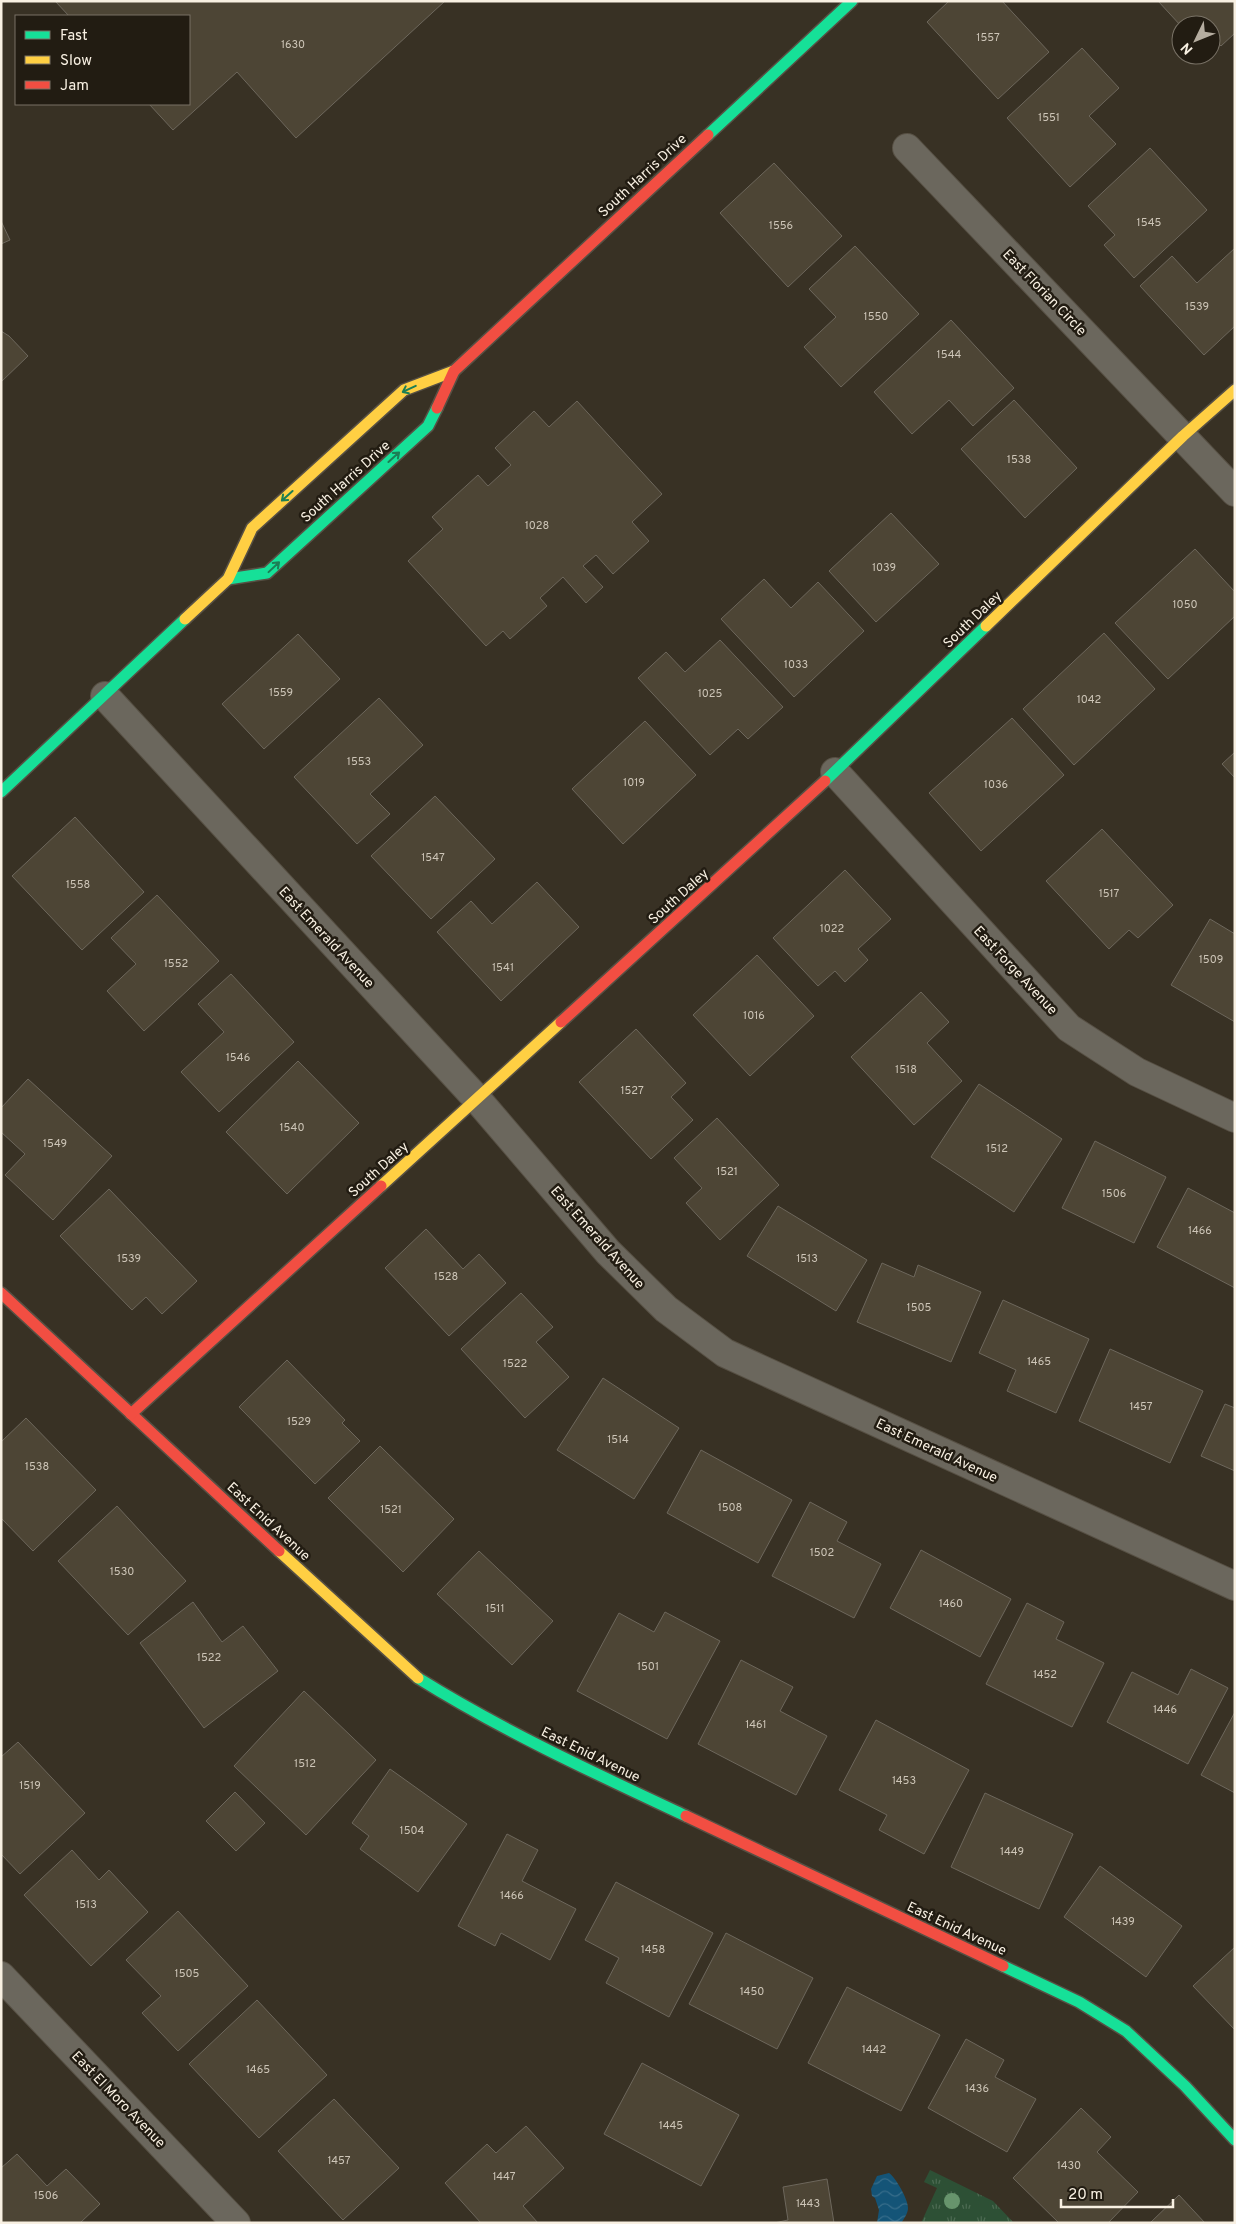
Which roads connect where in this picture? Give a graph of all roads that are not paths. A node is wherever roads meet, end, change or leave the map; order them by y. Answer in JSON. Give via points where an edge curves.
{"nodes":[{"id":1,"x":852,"y":1,"type":"edge"},
{"id":2,"x":906,"y":148,"type":"dead end"},
{"id":3,"x":454,"y":371,"type":"junction"},
{"id":4,"x":1235,"y":390,"type":"edge"},
{"id":5,"x":1183,"y":436,"type":"junction"},
{"id":6,"x":1235,"y":492,"type":"edge"},
{"id":7,"x":228,"y":579,"type":"junction"},
{"id":8,"x":105,"y":696,"type":"junction"},
{"id":9,"x":835,"y":772,"type":"junction"},
{"id":10,"x":1,"y":792,"type":"edge"},
{"id":11,"x":477,"y":1099,"type":"junction"},
{"id":12,"x":1235,"y":1118,"type":"edge"},
{"id":13,"x":1,"y":1293,"type":"edge"},
{"id":14,"x":131,"y":1414,"type":"junction"},
{"id":15,"x":1235,"y":1586,"type":"edge"},
{"id":16,"x":1,"y":1976,"type":"edge"},
{"id":17,"x":1235,"y":2140,"type":"edge"},
{"id":18,"x":236,"y":2223,"type":"edge"}],
"edges":[{"from":1,"to":3,"type":"street","name":"South Harris Drive"},
{"from":2,"to":5,"type":"street","name":"East Florian Circle"},
{"from":3,"to":7,"type":"street","name":"South Harris Drive","one_way":true,"via":[[404,390],[252,528]]},
{"from":7,"to":3,"type":"street","name":"South Harris Drive","one_way":true,"via":[[267,573],[428,426]]},
{"from":4,"to":5,"type":"street","name":"South Daley"},
{"from":5,"to":6,"type":"street","name":"East Florian Circle"},
{"from":5,"to":9,"type":"street","name":"South Daley"},
{"from":7,"to":8,"type":"street","name":"South Harris Drive"},
{"from":8,"to":10,"type":"street","name":"South Harris Drive"},
{"from":8,"to":11,"type":"street","name":"East Emerald Avenue"},
{"from":9,"to":11,"type":"street","name":"South Daley"},
{"from":9,"to":12,"type":"street","name":"East Forge Avenue","via":[[1069,1028],[1137,1072]]},
{"from":11,"to":14,"type":"street","name":"South Daley"},
{"from":11,"to":15,"type":"street","name":"East Emerald Avenue","via":[[608,1252],[666,1309],[725,1353]]},
{"from":13,"to":14,"type":"street","name":"East Enid Avenue"},
{"from":14,"to":17,"type":"street","name":"East Enid Avenue","via":[[413,1675],[469,1710],[564,1759],[1079,2002],[1126,2031],[1185,2086]]},
{"from":16,"to":18,"type":"street","name":"East El Moro Avenue"}]}
